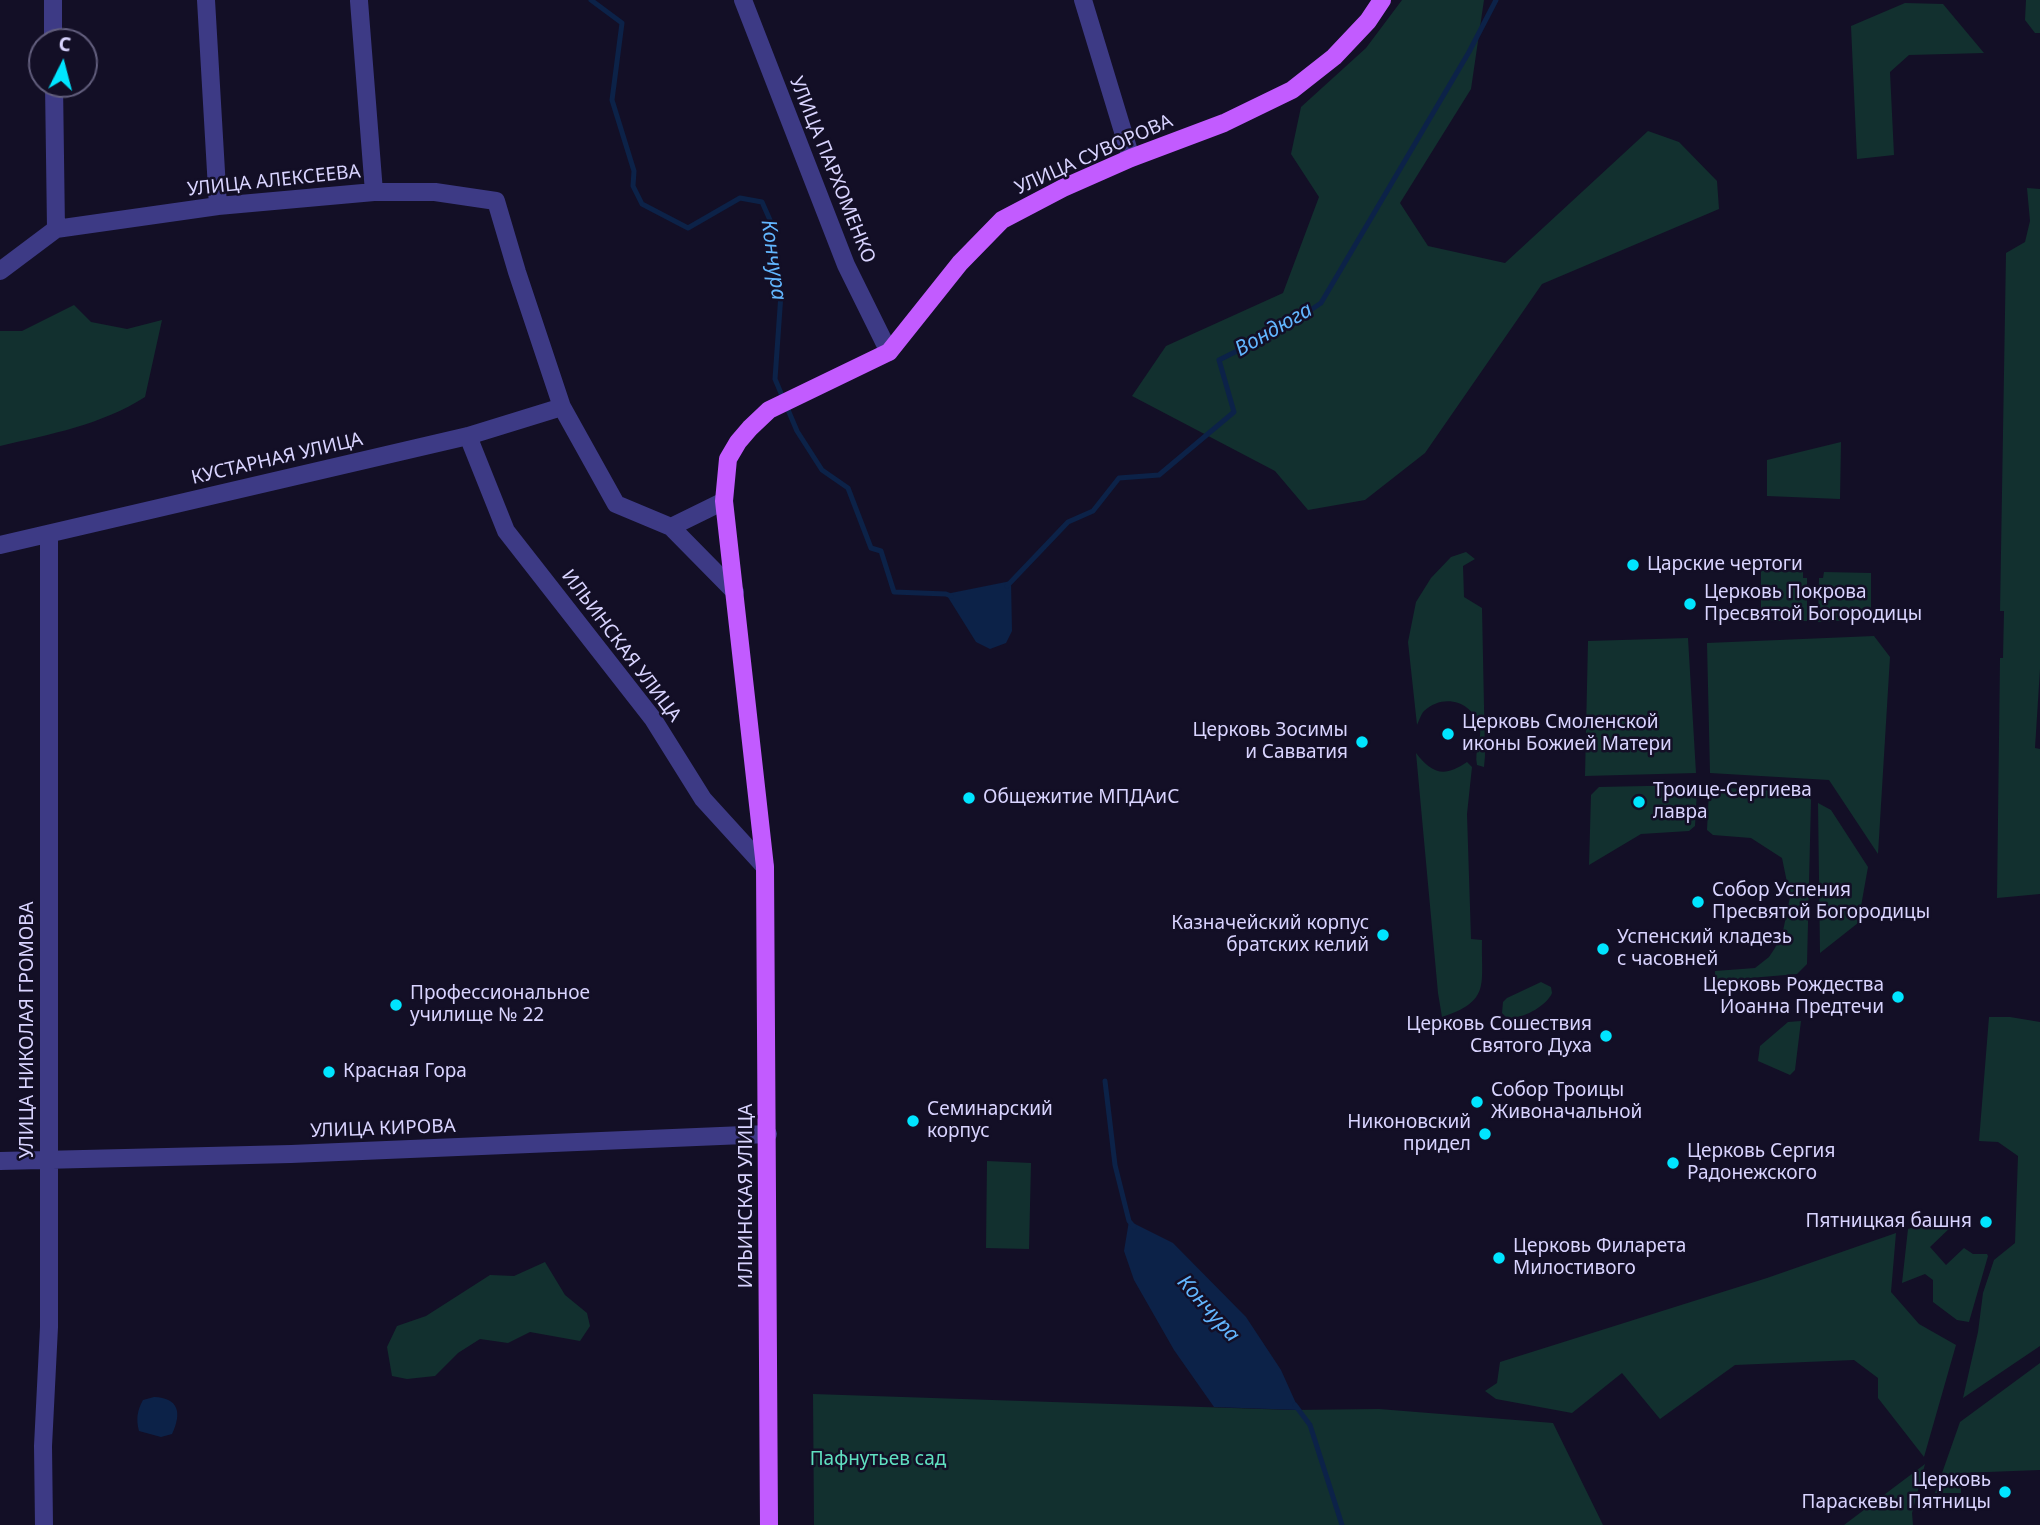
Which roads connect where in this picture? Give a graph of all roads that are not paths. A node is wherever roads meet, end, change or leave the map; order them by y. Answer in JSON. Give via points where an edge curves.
{"nodes":[{"id":1,"x":53,"y":0,"type":"edge"},
{"id":2,"x":206,"y":0,"type":"edge"},
{"id":3,"x":743,"y":0,"type":"edge"},
{"id":4,"x":1083,"y":0,"type":"edge"},
{"id":5,"x":1382,"y":0,"type":"edge"},
{"id":6,"x":359,"y":1,"type":"edge"},
{"id":7,"x":54,"y":28,"type":"edge"},
{"id":8,"x":54,"y":98,"type":"edge"},
{"id":9,"x":1130,"y":158,"type":"junction"},
{"id":10,"x":374,"y":192,"type":"junction"},
{"id":11,"x":218,"y":206,"type":"junction"},
{"id":12,"x":56,"y":229,"type":"junction"},
{"id":13,"x":0,"y":271,"type":"edge"},
{"id":14,"x":889,"y":352,"type":"junction"},
{"id":15,"x":806,"y":394,"type":"joint"},
{"id":16,"x":562,"y":407,"type":"junction"},
{"id":17,"x":468,"y":436,"type":"junction"},
{"id":18,"x":724,"y":500,"type":"junction"},
{"id":19,"x":671,"y":527,"type":"junction"},
{"id":20,"x":49,"y":534,"type":"junction"},
{"id":21,"x":0,"y":545,"type":"edge"},
{"id":22,"x":735,"y":592,"type":"junction"},
{"id":23,"x":765,"y":867,"type":"junction"},
{"id":24,"x":768,"y":1134,"type":"junction"},
{"id":25,"x":49,"y":1160,"type":"junction"},
{"id":26,"x":0,"y":1161,"type":"edge"},
{"id":27,"x":44,"y":1525,"type":"edge"},
{"id":28,"x":769,"y":1525,"type":"edge"}],
"edges":[{"from":1,"to":7,"type":"street"},
{"from":2,"to":11,"type":"street"},
{"from":3,"to":14,"type":"street","name":"УЛИЦА ПАРХОМЕНКО","via":[[846,265]]},
{"from":4,"to":9,"type":"street"},
{"from":5,"to":9,"type":"main road","name":"УЛИЦА СУВОРОВА","via":[[1334,57],[1292,90],[1224,123]]},
{"from":6,"to":10,"type":"street"},
{"from":8,"to":12,"type":"street"},
{"from":9,"to":14,"type":"main road","name":"УЛИЦА СУВОРОВА","via":[[1002,219],[960,263]]},
{"from":10,"to":11,"type":"street","name":"УЛИЦА АЛЕКСЕЕВА"},
{"from":10,"to":16,"type":"street","name":"УЛИЦА АЛЕКСЕЕВА","via":[[435,192],[496,201]]},
{"from":11,"to":12,"type":"street","name":"УЛИЦА АЛЕКСЕЕВА"},
{"from":12,"to":13,"type":"street"},
{"from":14,"to":15,"type":"main road","name":"УЛИЦА СУВОРОВА"},
{"from":15,"to":18,"type":"main road","name":"ИЛЬИНСКАЯ УЛИЦА","via":[[769,410],[737,442],[728,459]]},
{"from":16,"to":17,"type":"street","name":"КУСТАРНАЯ УЛИЦА"},
{"from":16,"to":19,"type":"street","via":[[616,504]]},
{"from":17,"to":20,"type":"street","name":"КУСТАРНАЯ УЛИЦА"},
{"from":17,"to":23,"type":"street","name":"ИЛЬИНСКАЯ УЛИЦА","via":[[506,531],[653,719],[703,799]]},
{"from":18,"to":19,"type":"street"},
{"from":18,"to":22,"type":"main road","name":"ИЛЬИНСКАЯ УЛИЦА"},
{"from":19,"to":22,"type":"street"},
{"from":20,"to":21,"type":"street","name":"КУСТАРНАЯ УЛИЦА"},
{"from":20,"to":25,"type":"street","name":"УЛИЦА НИКОЛАЯ ГРОМОВА"},
{"from":22,"to":23,"type":"main road","name":"ИЛЬИНСКАЯ УЛИЦА"},
{"from":23,"to":24,"type":"main road","name":"ИЛЬИНСКАЯ УЛИЦА"},
{"from":24,"to":25,"type":"street","name":"УЛИЦА КИРОВА"},
{"from":24,"to":28,"type":"main road","name":"ИЛЬИНСКАЯ УЛИЦА"},
{"from":25,"to":26,"type":"street","name":"УЛИЦА КИРОВА"},
{"from":25,"to":27,"type":"street","name":"УЛИЦА НИКОЛАЯ ГРОМОВА"}]}
